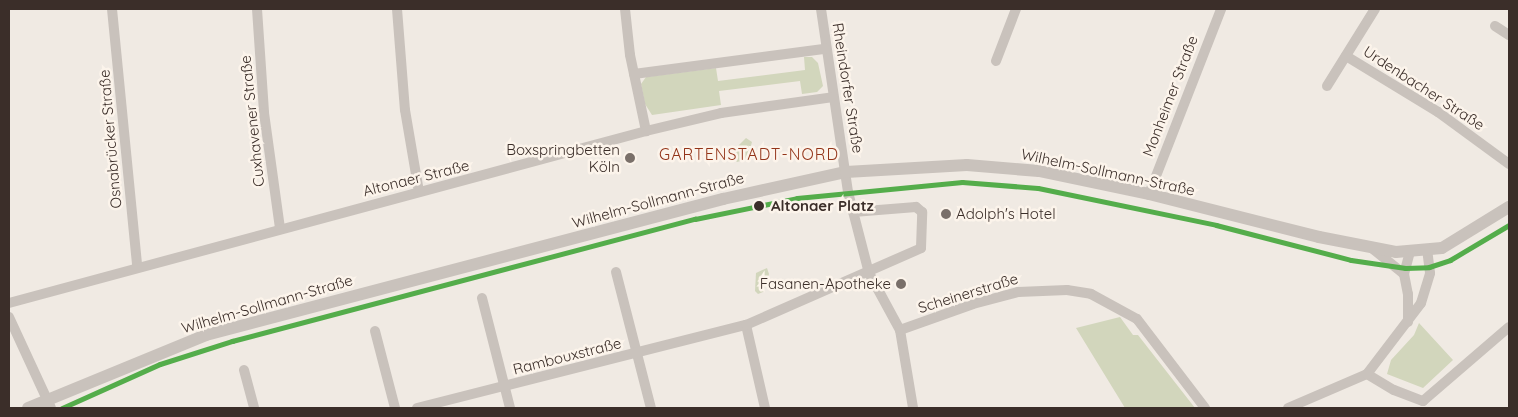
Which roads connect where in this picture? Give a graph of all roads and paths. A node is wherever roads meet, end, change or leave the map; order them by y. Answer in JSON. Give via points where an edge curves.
{"nodes":[{"id":1,"x":112,"y":9,"type":"edge"},
{"id":2,"x":257,"y":9,"type":"edge"},
{"id":3,"x":397,"y":9,"type":"edge"},
{"id":4,"x":625,"y":9,"type":"edge"},
{"id":5,"x":820,"y":9,"type":"edge"},
{"id":6,"x":1016,"y":9,"type":"edge"},
{"id":7,"x":1221,"y":9,"type":"edge"},
{"id":8,"x":1375,"y":9,"type":"edge"},
{"id":9,"x":1495,"y":26,"type":"dead end"},
{"id":10,"x":1509,"y":35,"type":"edge"},
{"id":11,"x":825,"y":49,"type":"junction"},
{"id":12,"x":1346,"y":56,"type":"junction"},
{"id":13,"x":996,"y":60,"type":"dead end"},
{"id":14,"x":634,"y":74,"type":"junction"},
{"id":15,"x":1327,"y":86,"type":"dead end"},
{"id":16,"x":833,"y":97,"type":"junction"},
{"id":17,"x":646,"y":131,"type":"junction"},
{"id":18,"x":1509,"y":164,"type":"edge"},
{"id":19,"x":846,"y":172,"type":"junction"},
{"id":20,"x":418,"y":192,"type":"junction"},
{"id":21,"x":1148,"y":194,"type":"junction"},
{"id":22,"x":1509,"y":207,"type":"edge"},
{"id":23,"x":853,"y":212,"type":"junction"},
{"id":24,"x":280,"y":229,"type":"junction"},
{"id":25,"x":1372,"y":248,"type":"junction"},
{"id":26,"x":1427,"y":250,"type":"junction"},
{"id":27,"x":1410,"y":252,"type":"junction"},
{"id":28,"x":136,"y":266,"type":"junction"},
{"id":29,"x":616,"y":272,"type":"dead end"},
{"id":30,"x":869,"y":273,"type":"junction"},
{"id":31,"x":1404,"y":274,"type":"junction"},
{"id":32,"x":482,"y":298,"type":"dead end"},
{"id":33,"x":9,"y":303,"type":"edge"},
{"id":34,"x":9,"y":317,"type":"edge"},
{"id":35,"x":1408,"y":322,"type":"junction"},
{"id":36,"x":746,"y":325,"type":"junction"},
{"id":37,"x":1509,"y":327,"type":"edge"},
{"id":38,"x":375,"y":330,"type":"dead end"},
{"id":39,"x":900,"y":330,"type":"junction"},
{"id":40,"x":636,"y":354,"type":"junction"},
{"id":41,"x":244,"y":370,"type":"dead end"},
{"id":42,"x":1367,"y":374,"type":"junction"},
{"id":43,"x":505,"y":387,"type":"junction"},
{"id":44,"x":49,"y":404,"type":"edge"},
{"id":45,"x":28,"y":408,"type":"edge"},
{"id":46,"x":254,"y":408,"type":"edge"},
{"id":47,"x":395,"y":408,"type":"edge"},
{"id":48,"x":417,"y":408,"type":"edge"},
{"id":49,"x":510,"y":408,"type":"edge"},
{"id":50,"x":651,"y":408,"type":"edge"},
{"id":51,"x":765,"y":408,"type":"edge"},
{"id":52,"x":913,"y":408,"type":"edge"},
{"id":53,"x":1205,"y":408,"type":"edge"},
{"id":54,"x":1288,"y":408,"type":"edge"}],
"edges":[{"from":1,"to":28,"type":"street","name":"Osnabrücker Straße"},
{"from":2,"to":24,"type":"street","name":"Cuxhavener Straße","via":[[264,113]]},
{"from":3,"to":20,"type":"street","via":[[405,110]]},
{"from":4,"to":14,"type":"street"},
{"from":5,"to":11,"type":"street","name":"Rheindorfer Straße"},
{"from":6,"to":13,"type":"street"},
{"from":7,"to":21,"type":"street","name":"Monheimer Straße"},
{"from":8,"to":12,"type":"street","name":"Urdenbacher Straße"},
{"from":9,"to":10,"type":"street"},
{"from":11,"to":14,"type":"street"},
{"from":11,"to":16,"type":"street","name":"Rheindorfer Straße"},
{"from":12,"to":15,"type":"street","name":"Urdenbacher Straße"},
{"from":12,"to":18,"type":"street","name":"Urdenbacher Straße","via":[[1438,112]]},
{"from":14,"to":17,"type":"street"},
{"from":16,"to":17,"type":"street","name":"Altonaer Straße","via":[[721,113]]},
{"from":16,"to":19,"type":"street","name":"Rheindorfer Straße"},
{"from":17,"to":20,"type":"street","name":"Altonaer Straße"},
{"from":19,"to":21,"type":"street","name":"Wilhelm-Sollmann-Straße","via":[[895,167],[993,167],[1039,171]]},
{"from":19,"to":23,"type":"street","name":"Rheindorfer Straße"},
{"from":19,"to":44,"type":"street","name":"Wilhelm-Sollmann-Straße","via":[[739,195],[206,335]]},
{"from":20,"to":24,"type":"street","name":"Altonaer Straße"},
{"from":21,"to":25,"type":"street","name":"Wilhelm-Sollmann-Straße"},
{"from":22,"to":26,"type":"street","name":"Wilhelm-Sollmann-Straße","via":[[1455,242]]},
{"from":23,"to":30,"type":"street","name":"Rheindorfer Straße"},
{"from":23,"to":30,"type":"street","name":"Rambouxstraße","via":[[909,206],[922,212],[921,248]]},
{"from":24,"to":28,"type":"street","name":"Altonaer Straße"},
{"from":25,"to":27,"type":"street","name":"Wilhelm-Sollmann-Straße"},
{"from":25,"to":31,"type":"street"},
{"from":26,"to":27,"type":"street","name":"Wilhelm-Sollmann-Straße"},
{"from":26,"to":35,"type":"street","via":[[1428,288]]},
{"from":27,"to":31,"type":"street"},
{"from":28,"to":33,"type":"street","name":"Altonaer Straße"},
{"from":29,"to":40,"type":"street","name":"Rambouxstraße"},
{"from":30,"to":36,"type":"street","name":"Rambouxstraße"},
{"from":30,"to":39,"type":"street","name":"Rheindorfer Straße"},
{"from":31,"to":35,"type":"street"},
{"from":32,"to":43,"type":"street","name":"Rambouxstraße"},
{"from":34,"to":44,"type":"street"},
{"from":35,"to":42,"type":"street"},
{"from":36,"to":40,"type":"street","name":"Rambouxstraße"},
{"from":36,"to":51,"type":"street"},
{"from":37,"to":42,"type":"street","via":[[1423,401],[1394,390]]},
{"from":38,"to":47,"type":"street"},
{"from":39,"to":52,"type":"street","name":"Rheindorfer Straße"},
{"from":39,"to":53,"type":"street","name":"Scheinerstraße","via":[[1018,292],[1067,290],[1091,294],[1138,319]]},
{"from":40,"to":43,"type":"street","name":"Rambouxstraße"},
{"from":40,"to":50,"type":"street","name":"Rambouxstraße"},
{"from":41,"to":46,"type":"street"},
{"from":42,"to":54,"type":"street"},
{"from":43,"to":48,"type":"street","name":"Rambouxstraße"},
{"from":43,"to":49,"type":"street","name":"Rambouxstraße"},
{"from":44,"to":45,"type":"street","name":"Wilhelm-Sollmann-Straße"}]}
